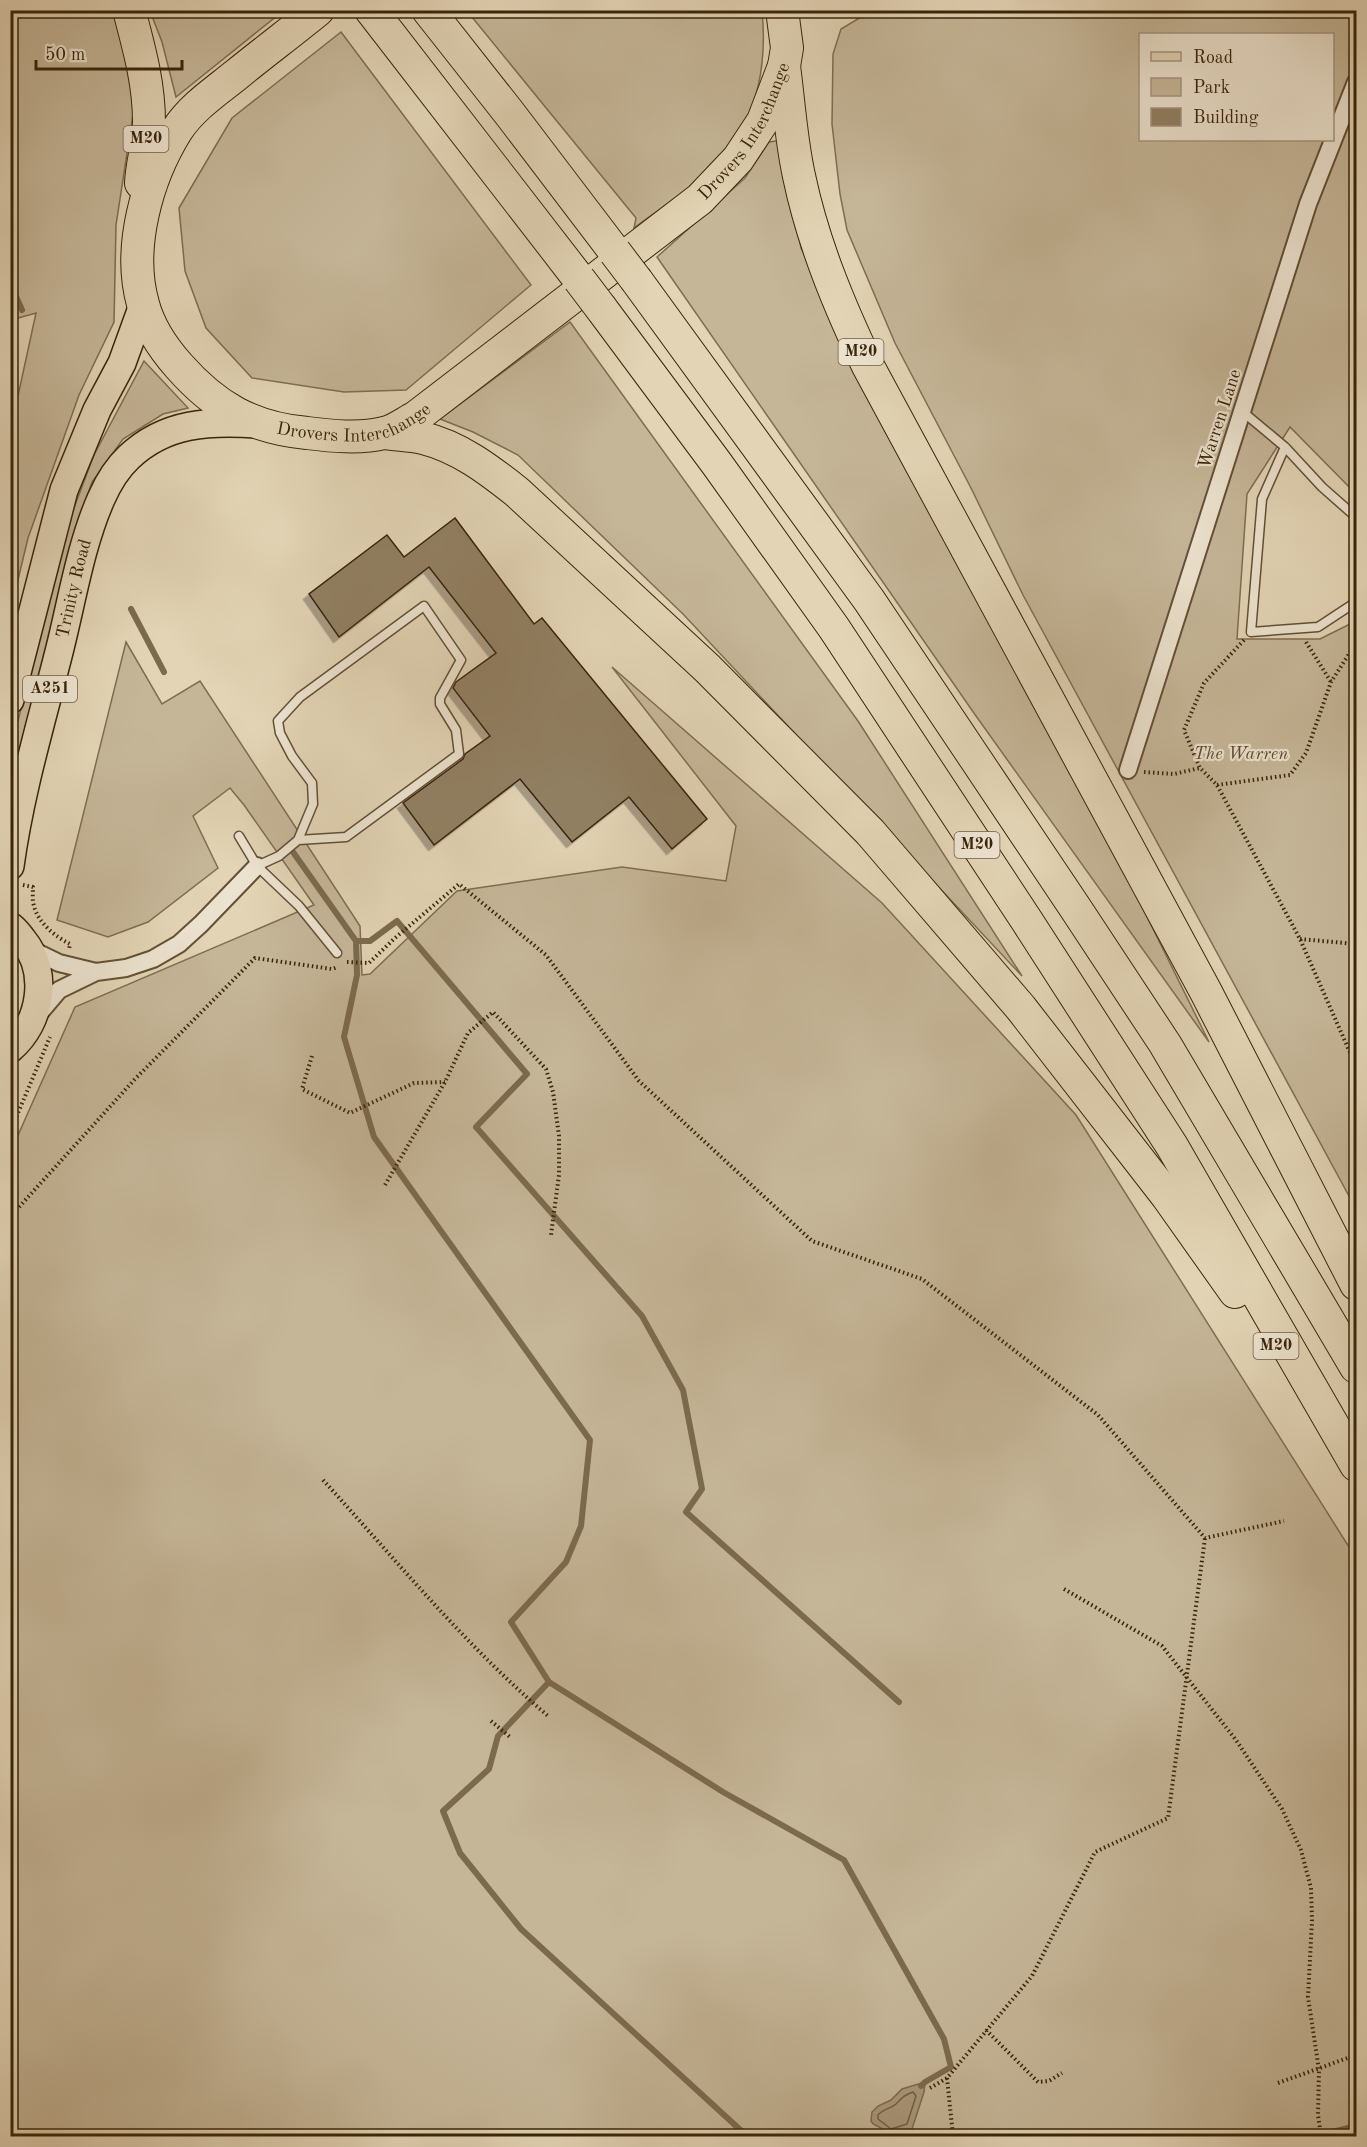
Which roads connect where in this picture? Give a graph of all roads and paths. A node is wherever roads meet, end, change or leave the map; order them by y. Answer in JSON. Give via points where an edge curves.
{"nodes":[{"id":1,"x":129,"y":10,"type":"edge"},
{"id":2,"x":318,"y":10,"type":"edge"},
{"id":3,"x":371,"y":10,"type":"edge"},
{"id":4,"x":428,"y":10,"type":"edge"},
{"id":5,"x":782,"y":10,"type":"edge"},
{"id":6,"x":802,"y":10,"type":"edge"},
{"id":7,"x":785,"y":57,"type":"junction"},
{"id":8,"x":1356,"y":82,"type":"edge"},
{"id":9,"x":1334,"y":138,"type":"edge"},
{"id":10,"x":1333,"y":141,"type":"edge"},
{"id":11,"x":142,"y":211,"type":"junction"},
{"id":12,"x":143,"y":305,"type":"junction"},
{"id":13,"x":1243,"y":412,"type":"junction"},
{"id":14,"x":261,"y":424,"type":"junction"},
{"id":15,"x":385,"y":433,"type":"junction"},
{"id":16,"x":1285,"y":447,"type":"junction"},
{"id":17,"x":1356,"y":517,"type":"edge"},
{"id":18,"x":1356,"y":602,"type":"edge"},
{"id":19,"x":1298,"y":628,"type":"junction"},
{"id":20,"x":1251,"y":633,"type":"junction"},
{"id":21,"x":1356,"y":644,"type":"edge"},
{"id":22,"x":1331,"y":682,"type":"junction"},
{"id":23,"x":10,"y":700,"type":"edge"},
{"id":24,"x":1200,"y":768,"type":"junction"},
{"id":25,"x":1128,"y":770,"type":"joint"},
{"id":26,"x":1217,"y":785,"type":"junction"},
{"id":27,"x":238,"y":837,"type":"dead end"},
{"id":28,"x":298,"y":840,"type":"junction"},
{"id":29,"x":257,"y":866,"type":"junction"},
{"id":30,"x":16,"y":910,"type":"edge"},
{"id":31,"x":1300,"y":939,"type":"junction"},
{"id":32,"x":62,"y":940,"type":"dead end"},
{"id":33,"x":1356,"y":944,"type":"edge"},
{"id":34,"x":337,"y":952,"type":"dead end"},
{"id":35,"x":96,"y":972,"type":"junction"},
{"id":36,"x":32,"y":1022,"type":"junction"},
{"id":37,"x":11,"y":1052,"type":"edge"},
{"id":38,"x":312,"y":1056,"type":"dead end"},
{"id":39,"x":1356,"y":1066,"type":"edge"},
{"id":40,"x":445,"y":1082,"type":"junction"},
{"id":41,"x":385,"y":1185,"type":"dead end"},
{"id":42,"x":10,"y":1217,"type":"edge"},
{"id":43,"x":551,"y":1233,"type":"dead end"},
{"id":44,"x":1356,"y":1284,"type":"edge"},
{"id":45,"x":1356,"y":1367,"type":"edge"},
{"id":46,"x":1320,"y":1404,"type":"junction"},
{"id":47,"x":1356,"y":1465,"type":"edge"},
{"id":48,"x":323,"y":1480,"type":"dead end"},
{"id":49,"x":1284,"y":1521,"type":"dead end"},
{"id":50,"x":1205,"y":1538,"type":"junction"},
{"id":51,"x":1064,"y":1589,"type":"dead end"},
{"id":52,"x":1187,"y":1677,"type":"junction"},
{"id":53,"x":548,"y":1716,"type":"dead end"},
{"id":54,"x":492,"y":1722,"type":"dead end"},
{"id":55,"x":510,"y":1737,"type":"dead end"},
{"id":56,"x":986,"y":2030,"type":"junction"},
{"id":57,"x":1356,"y":2055,"type":"edge"},
{"id":58,"x":1319,"y":2070,"type":"junction"},
{"id":59,"x":1062,"y":2073,"type":"dead end"},
{"id":60,"x":947,"y":2078,"type":"junction"},
{"id":61,"x":1278,"y":2083,"type":"dead end"},
{"id":62,"x":930,"y":2088,"type":"dead end"},
{"id":63,"x":953,"y":2136,"type":"edge"},
{"id":64,"x":1321,"y":2136,"type":"edge"}],
"edges":[{"from":1,"to":11,"type":"highway","number":"M20","via":[[145,68],[149,124],[141,181]]},
{"from":2,"to":11,"type":"highway","name":"Drovers Interchange","via":[[198,105],[178,129],[164,155]]},
{"from":3,"to":46,"type":"highway","number":"M20","bridge":true,"via":[[602,308],[834,628],[1172,1146]]},
{"from":4,"to":45,"type":"highway","number":"M20","bridge":true,"via":[[637,281],[868,600],[1183,1073]]},
{"from":5,"to":7,"type":"highway","name":"Drovers Interchange"},
{"from":6,"to":7,"type":"highway"},
{"from":7,"to":15,"type":"highway","name":"Drovers Interchange","via":[[763,120],[738,159],[700,199],[443,398]]},
{"from":7,"to":44,"type":"highway","number":"M20","via":[[798,173],[823,262],[843,314],[1201,981]]},
{"from":8,"to":9,"type":"street","name":"Warren Lane"},
{"from":10,"to":13,"type":"street","name":"Warren Lane","via":[[1308,204]]},
{"from":11,"to":12,"type":"highway","name":"Drovers Interchange","via":[[139,271]]},
{"from":12,"to":14,"type":"highway","name":"Drovers Interchange","via":[[155,334],[197,387],[219,404]]},
{"from":12,"to":23,"type":"main road","name":"Trinity Road","number":"A251","via":[[122,363],[97,410],[64,490]]},
{"from":13,"to":16,"type":"lane"},
{"from":13,"to":25,"type":"street","name":"Warren Lane"},
{"from":14,"to":15,"type":"highway","name":"Drovers Interchange","via":[[325,435]]},
{"from":14,"to":30,"type":"main road","name":"Trinity Road","number":"A251","via":[[220,422],[167,433],[129,457],[111,478],[87,538],[14,840]]},
{"from":15,"to":46,"type":"highway","number":"M20","via":[[449,447],[486,467],[517,492],[707,668],[870,832],[1021,1008],[1167,1196]]},
{"from":16,"to":17,"type":"lane"},
{"from":16,"to":20,"type":"lane","via":[[1262,499]]},
{"from":18,"to":19,"type":"lane","via":[[1318,627]]},
{"from":19,"to":20,"type":"lane"},
{"from":19,"to":22,"type":"path"},
{"from":20,"to":24,"type":"path","via":[[1204,683],[1184,730]]},
{"from":21,"to":22,"type":"path"},
{"from":22,"to":26,"type":"path","via":[[1306,753],[1290,775]]},
{"from":24,"to":25,"type":"path","via":[[1174,774]]},
{"from":24,"to":26,"type":"path"},
{"from":26,"to":31,"type":"path"},
{"from":27,"to":29,"type":"lane"},
{"from":28,"to":28,"type":"lane","via":[[313,804],[312,783],[292,756],[278,721],[300,697],[424,606],[461,660],[440,704],[456,730],[459,754],[346,837]]},
{"from":28,"to":29,"type":"lane","via":[[279,856]]},
{"from":29,"to":34,"type":"lane"},
{"from":29,"to":35,"type":"street","via":[[179,944],[153,959]]},
{"from":30,"to":32,"type":"path","via":[[33,886],[37,914]]},
{"from":30,"to":35,"type":"street","via":[[59,963]]},
{"from":30,"to":36,"type":"main road","name":"Trinity Road","number":"A251","via":[[38,970],[40,991]]},
{"from":31,"to":33,"type":"path"},
{"from":31,"to":39,"type":"path"},
{"from":35,"to":36,"type":"street","via":[[59,990]]},
{"from":36,"to":37,"type":"main road","name":"Trinity Road","number":"A251"},
{"from":38,"to":40,"type":"path","via":[[302,1089],[350,1113],[414,1083]]},
{"from":40,"to":41,"type":"path"},
{"from":40,"to":43,"type":"path","via":[[468,1033],[493,1012],[546,1069],[559,1136],[559,1175]]},
{"from":42,"to":50,"type":"path","via":[[135,1079],[255,958],[332,969],[347,962],[369,963],[459,884],[546,954],[639,1081],[812,1241],[922,1279],[1098,1415]]},
{"from":46,"to":47,"type":"highway","number":"M20"},
{"from":48,"to":53,"type":"path","via":[[464,1636]]},
{"from":49,"to":50,"type":"path"},
{"from":50,"to":52,"type":"path"},
{"from":51,"to":52,"type":"path","via":[[1162,1646]]},
{"from":52,"to":56,"type":"path","via":[[1168,1818],[1095,1852],[1032,1976]]},
{"from":52,"to":58,"type":"path","via":[[1282,1809],[1301,1850],[1311,1887],[1308,1997]]},
{"from":54,"to":55,"type":"path"},
{"from":56,"to":59,"type":"path","via":[[1038,2082]]},
{"from":56,"to":60,"type":"path"},
{"from":57,"to":58,"type":"path"},
{"from":58,"to":61,"type":"path"},
{"from":58,"to":64,"type":"path"},
{"from":60,"to":62,"type":"path"},
{"from":60,"to":63,"type":"path"}]}
